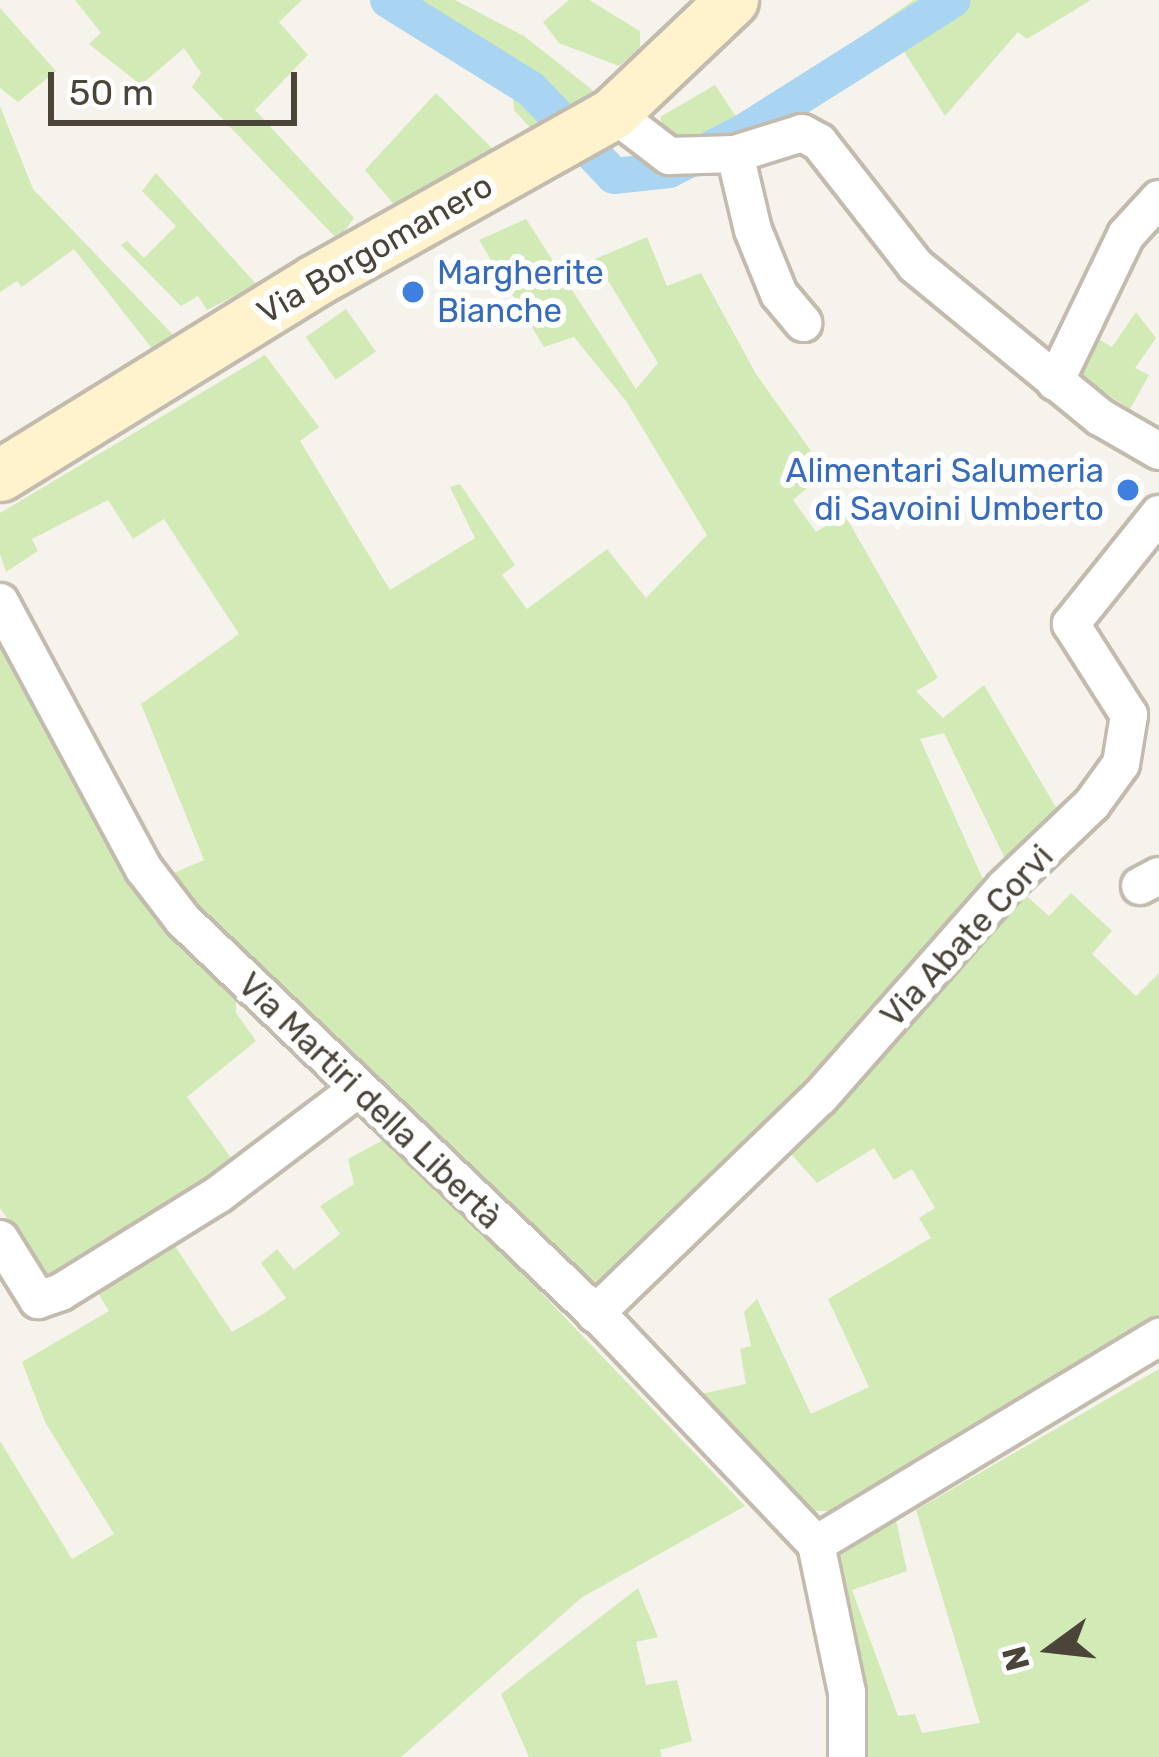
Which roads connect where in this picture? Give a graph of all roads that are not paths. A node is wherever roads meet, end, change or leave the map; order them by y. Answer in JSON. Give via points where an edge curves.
{"nodes":[{"id":1,"x":731,"y":0,"type":"edge"},
{"id":2,"x":591,"y":127,"type":"junction"},
{"id":3,"x":726,"y":154,"type":"junction"},
{"id":4,"x":1159,"y":199,"type":"edge"},
{"id":5,"x":803,"y":323,"type":"dead end"},
{"id":6,"x":1055,"y":382,"type":"junction"},
{"id":7,"x":1159,"y":451,"type":"edge"},
{"id":8,"x":0,"y":475,"type":"edge"},
{"id":9,"x":1159,"y":514,"type":"edge"},
{"id":10,"x":0,"y":602,"type":"edge"},
{"id":11,"x":355,"y":1091,"type":"junction"},
{"id":12,"x":0,"y":1239,"type":"edge"},
{"id":13,"x":595,"y":1314,"type":"junction"},
{"id":14,"x":1159,"y":1337,"type":"edge"},
{"id":15,"x":816,"y":1544,"type":"junction"},
{"id":16,"x":847,"y":1757,"type":"edge"}],
"edges":[{"from":1,"to":2,"type":"main road","name":"Via Borgomanero"},
{"from":2,"to":3,"type":"street","via":[[680,155]]},
{"from":2,"to":8,"type":"main road","name":"Via Borgomanero","via":[[314,281]]},
{"from":3,"to":5,"type":"street","via":[[779,294]]},
{"from":3,"to":6,"type":"street","via":[[802,133],[819,142],[916,266]]},
{"from":4,"to":6,"type":"street","via":[[1126,235]]},
{"from":6,"to":7,"type":"street"},
{"from":9,"to":13,"type":"street","name":"Via Abate Corvi","via":[[1071,624],[1129,715],[1121,764],[820,1097]]},
{"from":10,"to":11,"type":"street","name":"Via Martiri della Libertà","via":[[144,869],[183,920]]},
{"from":11,"to":12,"type":"street","via":[[219,1194],[61,1292],[38,1300]]},
{"from":11,"to":13,"type":"street","name":"Via Martiri della Libertà"},
{"from":13,"to":15,"type":"street","name":"Via Martiri della Libertà"},
{"from":14,"to":15,"type":"street"},
{"from":15,"to":16,"type":"street","via":[[847,1692]]}]}
